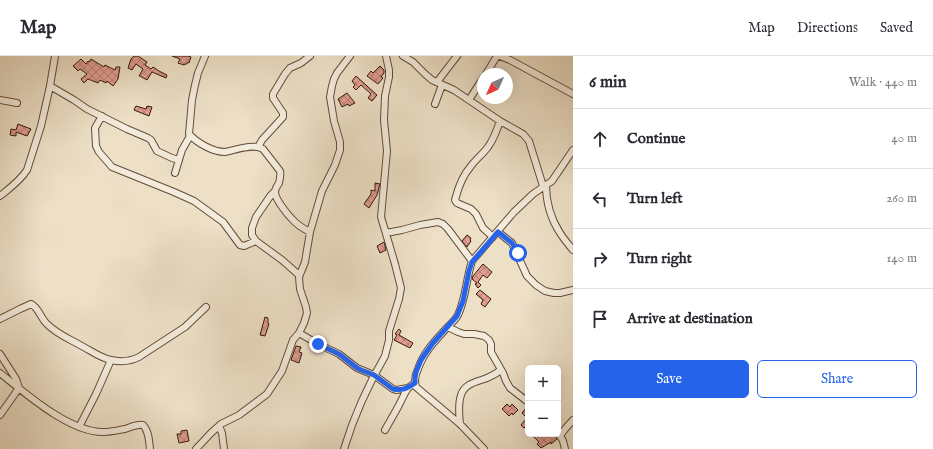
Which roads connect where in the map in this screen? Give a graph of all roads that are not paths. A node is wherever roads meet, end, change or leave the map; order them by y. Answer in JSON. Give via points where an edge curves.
{"nodes":[{"id":1,"x":55,"y":56,"type":"edge"},
{"id":2,"x":205,"y":56,"type":"edge"},
{"id":3,"x":310,"y":56,"type":"edge"},
{"id":4,"x":350,"y":56,"type":"edge"},
{"id":5,"x":386,"y":56,"type":"edge"},
{"id":6,"x":403,"y":56,"type":"edge"},
{"id":7,"x":457,"y":56,"type":"edge"},
{"id":8,"x":498,"y":56,"type":"edge"},
{"id":9,"x":490,"y":68,"type":"edge"},
{"id":10,"x":440,"y":84,"type":"junction"},
{"id":11,"x":50,"y":86,"type":"junction"},
{"id":12,"x":477,"y":87,"type":"edge"},
{"id":13,"x":573,"y":94,"type":"edge"},
{"id":14,"x":0,"y":100,"type":"edge"},
{"id":15,"x":469,"y":100,"type":"junction"},
{"id":16,"x":17,"y":103,"type":"dead end"},
{"id":17,"x":435,"y":104,"type":"dead end"},
{"id":18,"x":102,"y":116,"type":"junction"},
{"id":19,"x":500,"y":121,"type":"junction"},
{"id":20,"x":190,"y":136,"type":"junction"},
{"id":21,"x":258,"y":147,"type":"junction"},
{"id":22,"x":573,"y":150,"type":"edge"},
{"id":23,"x":179,"y":160,"type":"junction"},
{"id":24,"x":175,"y":173,"type":"dead end"},
{"id":25,"x":545,"y":186,"type":"junction"},
{"id":26,"x":275,"y":191,"type":"junction"},
{"id":27,"x":0,"y":196,"type":"edge"},
{"id":28,"x":310,"y":232,"type":"junction"},
{"id":29,"x":498,"y":232,"type":"junction"},
{"id":30,"x":386,"y":233,"type":"junction"},
{"id":31,"x":493,"y":237,"type":"junction"},
{"id":32,"x":256,"y":241,"type":"junction"},
{"id":33,"x":573,"y":250,"type":"edge"},
{"id":34,"x":472,"y":262,"type":"junction"},
{"id":35,"x":299,"y":275,"type":"junction"},
{"id":36,"x":573,"y":290,"type":"edge"},
{"id":37,"x":206,"y":307,"type":"dead end"},
{"id":38,"x":0,"y":319,"type":"edge"},
{"id":39,"x":448,"y":327,"type":"junction"},
{"id":40,"x":299,"y":333,"type":"junction"},
{"id":41,"x":0,"y":354,"type":"edge"},
{"id":42,"x":111,"y":360,"type":"junction"},
{"id":43,"x":501,"y":370,"type":"junction"},
{"id":44,"x":0,"y":373,"type":"edge"},
{"id":45,"x":374,"y":375,"type":"junction"},
{"id":46,"x":415,"y":383,"type":"junction"},
{"id":47,"x":19,"y":388,"type":"junction"},
{"id":48,"x":408,"y":388,"type":"junction"},
{"id":49,"x":527,"y":401,"type":"edge"},
{"id":50,"x":0,"y":415,"type":"edge"},
{"id":51,"x":573,"y":420,"type":"edge"},
{"id":52,"x":460,"y":424,"type":"junction"},
{"id":53,"x":219,"y":426,"type":"junction"},
{"id":54,"x":78,"y":427,"type":"junction"},
{"id":55,"x":385,"y":430,"type":"dead end"},
{"id":56,"x":561,"y":432,"type":"edge"},
{"id":57,"x":561,"y":437,"type":"edge"},
{"id":58,"x":150,"y":449,"type":"edge"},
{"id":59,"x":196,"y":449,"type":"edge"},
{"id":60,"x":224,"y":449,"type":"edge"},
{"id":61,"x":344,"y":449,"type":"edge"},
{"id":62,"x":484,"y":449,"type":"edge"},
{"id":63,"x":565,"y":449,"type":"edge"}],
"edges":[{"from":1,"to":11,"type":"street"},
{"from":2,"to":20,"type":"street","via":[[192,100]]},
{"from":3,"to":21,"type":"street","via":[[290,68],[275,90],[273,98],[284,115]]},
{"from":4,"to":28,"type":"street","via":[[337,73],[331,92],[340,150],[322,191]]},
{"from":5,"to":30,"type":"street","via":[[389,70],[384,120],[387,152],[381,212]]},
{"from":6,"to":10,"type":"street"},
{"from":7,"to":10,"type":"street"},
{"from":8,"to":9,"type":"street"},
{"from":8,"to":13,"type":"street"},
{"from":10,"to":15,"type":"street"},
{"from":10,"to":17,"type":"street"},
{"from":11,"to":18,"type":"street"},
{"from":11,"to":27,"type":"street","via":[[27,170],[24,176]]},
{"from":12,"to":15,"type":"street"},
{"from":14,"to":16,"type":"street"},
{"from":15,"to":19,"type":"street"},
{"from":18,"to":23,"type":"street","via":[[148,138],[157,151]]},
{"from":18,"to":32,"type":"street","via":[[94,128],[96,146],[112,167],[194,201],[223,222],[240,245]]},
{"from":19,"to":25,"type":"street","via":[[523,134],[529,141]]},
{"from":19,"to":31,"type":"street","via":[[490,144],[465,174],[455,200],[457,204],[471,209],[483,228]]},
{"from":20,"to":21,"type":"street","via":[[220,152]]},
{"from":20,"to":23,"type":"street"},
{"from":21,"to":26,"type":"street","via":[[263,149],[280,171],[279,184]]},
{"from":22,"to":25,"type":"street"},
{"from":23,"to":24,"type":"street"},
{"from":25,"to":29,"type":"street","via":[[528,197]]},
{"from":25,"to":33,"type":"street","via":[[556,226]]},
{"from":26,"to":28,"type":"street","via":[[275,196],[292,220]]},
{"from":26,"to":32,"type":"street","via":[[254,221],[252,235]]},
{"from":28,"to":35,"type":"street","via":[[305,262]]},
{"from":29,"to":31,"type":"street"},
{"from":29,"to":36,"type":"street","via":[[512,243],[527,276],[536,285],[554,293]]},
{"from":30,"to":34,"type":"street","via":[[438,222],[448,229]]},
{"from":30,"to":45,"type":"street","via":[[401,288],[389,331],[387,349]]},
{"from":31,"to":34,"type":"street"},
{"from":32,"to":35,"type":"street"},
{"from":34,"to":39,"type":"street","via":[[463,301],[457,316]]},
{"from":35,"to":40,"type":"street","via":[[306,313]]},
{"from":37,"to":42,"type":"street","via":[[185,327],[134,359]]},
{"from":38,"to":42,"type":"street","via":[[20,308],[34,305],[53,329]]},
{"from":39,"to":43,"type":"street","via":[[464,334],[486,338]]},
{"from":39,"to":46,"type":"street","via":[[421,360]]},
{"from":40,"to":45,"type":"street"},
{"from":40,"to":53,"type":"street","via":[[293,340],[282,371],[267,394]]},
{"from":41,"to":47,"type":"street"},
{"from":42,"to":54,"type":"street"},
{"from":43,"to":49,"type":"street","via":[[510,388]]},
{"from":43,"to":52,"type":"street","via":[[464,389],[459,408]]},
{"from":44,"to":47,"type":"street"},
{"from":45,"to":48,"type":"street","via":[[393,389]]},
{"from":45,"to":61,"type":"street","via":[[352,422]]},
{"from":46,"to":48,"type":"street"},
{"from":46,"to":52,"type":"street","via":[[416,387]]},
{"from":47,"to":50,"type":"street"},
{"from":47,"to":54,"type":"street","via":[[50,411]]},
{"from":48,"to":55,"type":"street"},
{"from":51,"to":56,"type":"street"},
{"from":52,"to":62,"type":"street"},
{"from":53,"to":59,"type":"street"},
{"from":53,"to":60,"type":"street"},
{"from":54,"to":58,"type":"street","via":[[104,432],[143,425],[148,433]]},
{"from":57,"to":63,"type":"street"}]}
